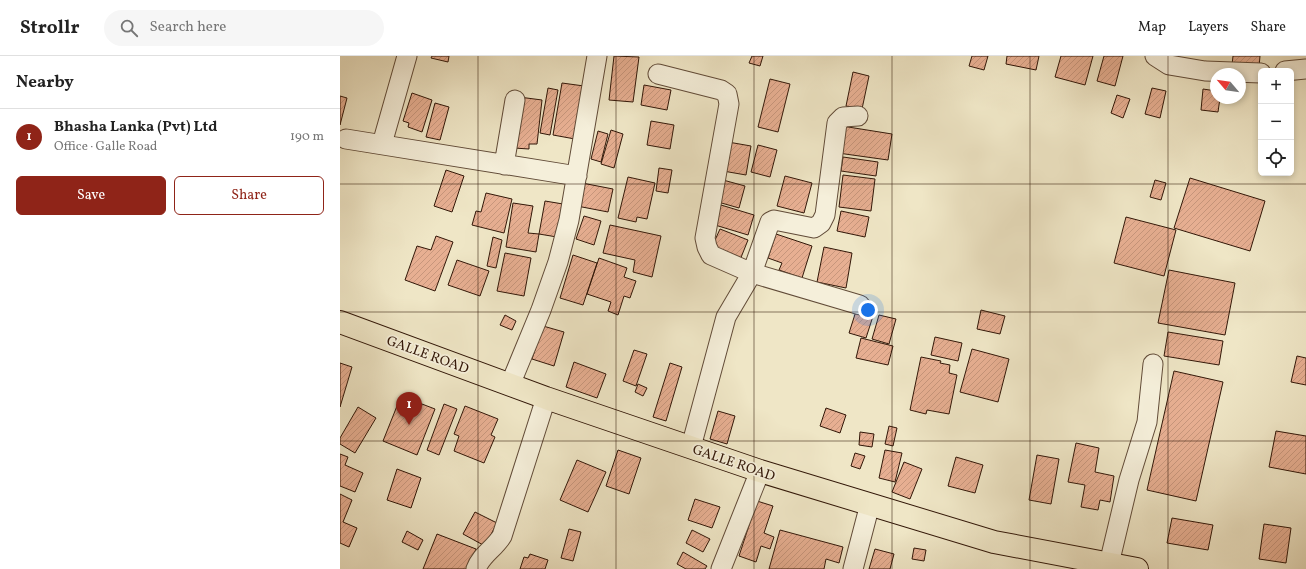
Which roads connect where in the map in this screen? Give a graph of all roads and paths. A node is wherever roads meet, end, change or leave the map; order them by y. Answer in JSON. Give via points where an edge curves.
{"nodes":[{"id":1,"x":407,"y":56,"type":"edge"},
{"id":2,"x":597,"y":56,"type":"edge"},
{"id":3,"x":1155,"y":56,"type":"edge"},
{"id":4,"x":1306,"y":69,"type":"edge"},
{"id":5,"x":1294,"y":70,"type":"edge"},
{"id":6,"x":1258,"y":73,"type":"edge"},
{"id":7,"x":658,"y":74,"type":"dead end"},
{"id":8,"x":515,"y":100,"type":"dead end"},
{"id":9,"x":858,"y":116,"type":"dead end"},
{"id":10,"x":346,"y":139,"type":"dead end"},
{"id":11,"x":382,"y":144,"type":"junction"},
{"id":12,"x":504,"y":164,"type":"junction"},
{"id":13,"x":577,"y":176,"type":"junction"},
{"id":14,"x":752,"y":273,"type":"junction"},
{"id":15,"x":860,"y":306,"type":"dead end"},
{"id":16,"x":340,"y":322,"type":"edge"},
{"id":17,"x":1153,"y":364,"type":"dead end"},
{"id":18,"x":510,"y":385,"type":"junction"},
{"id":19,"x":546,"y":398,"type":"junction"},
{"id":20,"x":691,"y":447,"type":"junction"},
{"id":21,"x":760,"y":471,"type":"junction"},
{"id":22,"x":870,"y":504,"type":"junction"},
{"id":23,"x":1109,"y":564,"type":"junction"},
{"id":24,"x":476,"y":569,"type":"edge"},
{"id":25,"x":721,"y":569,"type":"edge"},
{"id":26,"x":853,"y":569,"type":"edge"},
{"id":27,"x":1137,"y":569,"type":"edge"}],
"edges":[{"from":1,"to":11,"type":"street"},
{"from":2,"to":13,"type":"street"},
{"from":3,"to":6,"type":"street","via":[[1169,65],[1205,71]]},
{"from":4,"to":5,"type":"street"},
{"from":7,"to":14,"type":"street","via":[[721,90],[727,94],[729,104],[705,238],[711,255]]},
{"from":8,"to":12,"type":"street"},
{"from":9,"to":14,"type":"street","via":[[843,117],[837,124],[825,215],[821,223],[814,228],[774,220],[770,222]]},
{"from":10,"to":11,"type":"street"},
{"from":11,"to":12,"type":"street"},
{"from":12,"to":13,"type":"street"},
{"from":13,"to":18,"type":"street","via":[[558,262]]},
{"from":14,"to":15,"type":"street"},
{"from":14,"to":20,"type":"street","via":[[726,318]]},
{"from":16,"to":18,"type":"highway","name":"GALLE ROAD"},
{"from":17,"to":23,"type":"street","via":[[1147,422],[1129,480]]},
{"from":18,"to":19,"type":"highway","name":"GALLE ROAD"},
{"from":19,"to":20,"type":"highway","name":"GALLE ROAD"},
{"from":19,"to":24,"type":"street","via":[[502,536],[483,556]]},
{"from":20,"to":21,"type":"highway","name":"GALLE ROAD"},
{"from":21,"to":22,"type":"highway","name":"GALLE ROAD"},
{"from":21,"to":25,"type":"street"},
{"from":22,"to":23,"type":"highway","name":"GALLE ROAD","via":[[994,542]]},
{"from":22,"to":26,"type":"street"},
{"from":23,"to":27,"type":"highway","name":"GALLE ROAD"}]}
